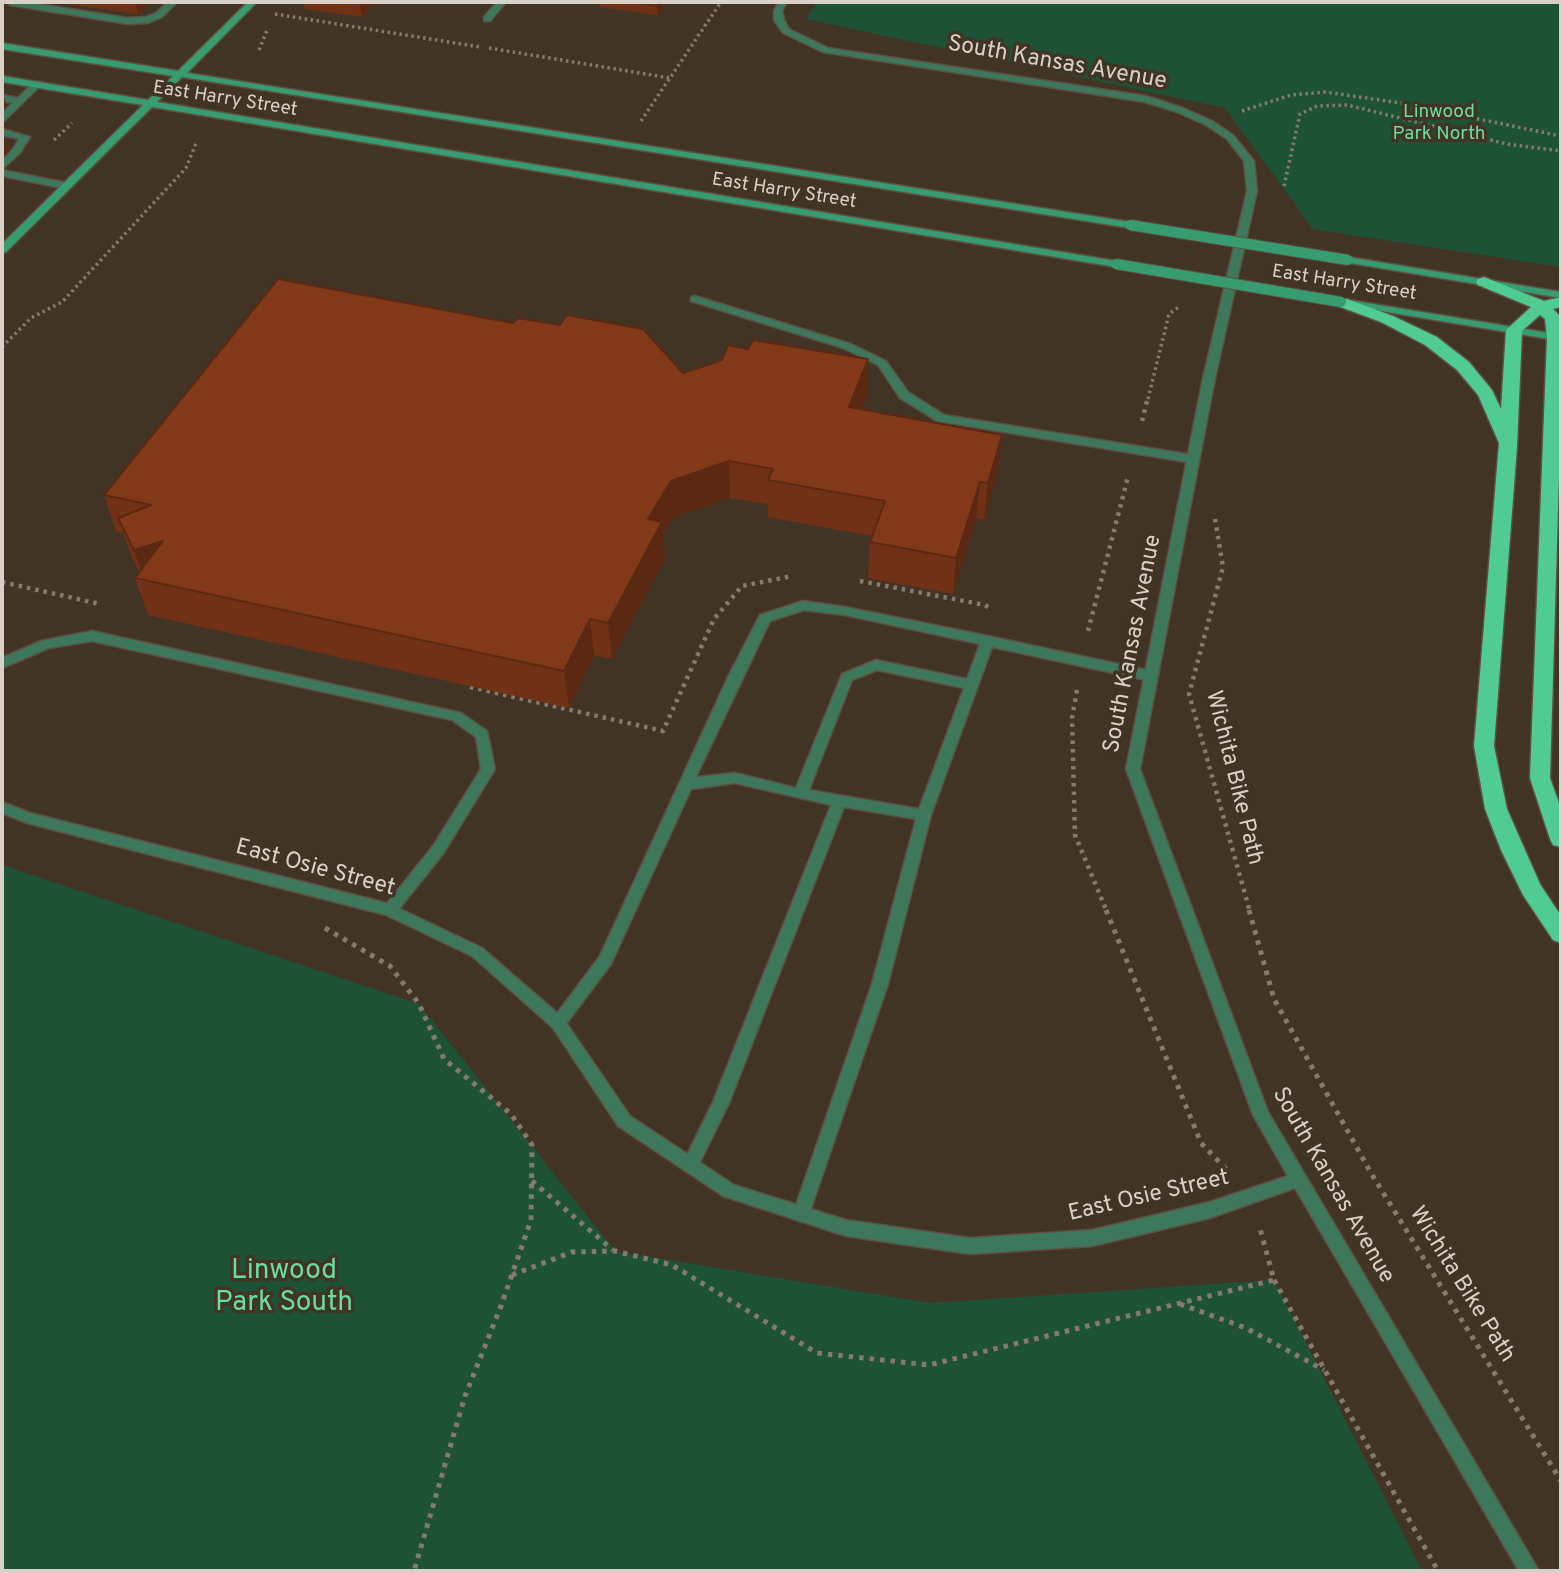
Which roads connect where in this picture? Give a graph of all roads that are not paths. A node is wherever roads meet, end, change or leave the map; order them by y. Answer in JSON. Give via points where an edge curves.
{"nodes":[{"id":1,"x":10,"y":2,"type":"edge"},
{"id":2,"x":173,"y":2,"type":"edge"},
{"id":3,"x":253,"y":2,"type":"edge"},
{"id":4,"x":502,"y":2,"type":"edge"},
{"id":5,"x":783,"y":2,"type":"edge"},
{"id":6,"x":487,"y":19,"type":"dead end"},
{"id":7,"x":2,"y":46,"type":"edge"},
{"id":8,"x":180,"y":74,"type":"junction"},
{"id":9,"x":2,"y":79,"type":"edge"},
{"id":10,"x":36,"y":85,"type":"junction"},
{"id":11,"x":2,"y":98,"type":"edge"},
{"id":12,"x":20,"y":101,"type":"junction"},
{"id":13,"x":148,"y":106,"type":"junction"},
{"id":14,"x":2,"y":118,"type":"edge"},
{"id":15,"x":2,"y":132,"type":"edge"},
{"id":16,"x":2,"y":166,"type":"edge"},
{"id":17,"x":2,"y":173,"type":"edge"},
{"id":18,"x":67,"y":186,"type":"junction"},
{"id":19,"x":2,"y":250,"type":"edge"},
{"id":20,"x":1484,"y":282,"type":"junction"},
{"id":21,"x":1561,"y":295,"type":"edge"},
{"id":22,"x":695,"y":299,"type":"dead end"},
{"id":23,"x":1341,"y":302,"type":"junction"},
{"id":24,"x":1561,"y":302,"type":"edge"},
{"id":25,"x":1542,"y":308,"type":"junction"},
{"id":26,"x":1514,"y":330,"type":"junction"},
{"id":27,"x":1558,"y":338,"type":"edge"},
{"id":28,"x":1508,"y":447,"type":"junction"},
{"id":29,"x":1561,"y":454,"type":"edge"},
{"id":30,"x":1193,"y":459,"type":"junction"},
{"id":31,"x":1550,"y":472,"type":"junction"},
{"id":32,"x":988,"y":641,"type":"junction"},
{"id":33,"x":2,"y":663,"type":"edge"},
{"id":34,"x":1151,"y":676,"type":"junction"},
{"id":35,"x":972,"y":685,"type":"junction"},
{"id":36,"x":686,"y":784,"type":"junction"},
{"id":37,"x":800,"y":794,"type":"junction"},
{"id":38,"x":840,"y":800,"type":"junction"},
{"id":39,"x":2,"y":807,"type":"edge"},
{"id":40,"x":924,"y":815,"type":"junction"},
{"id":41,"x":1561,"y":839,"type":"edge"},
{"id":42,"x":390,"y":910,"type":"junction"},
{"id":43,"x":1561,"y":934,"type":"edge"},
{"id":44,"x":558,"y":1023,"type":"junction"},
{"id":45,"x":690,"y":1165,"type":"junction"},
{"id":46,"x":1299,"y":1179,"type":"junction"},
{"id":47,"x":801,"y":1214,"type":"junction"},
{"id":48,"x":1530,"y":1571,"type":"edge"}],
"edges":[{"from":1,"to":2,"type":"street","via":[[128,21],[159,15]]},
{"from":3,"to":8,"type":"main road"},
{"from":4,"to":6,"type":"street"},
{"from":5,"to":30,"type":"street","name":"South Kansas Avenue","via":[[779,20],[786,31],[826,50],[1146,99],[1209,123],[1230,137],[1249,161],[1252,191]]},
{"from":7,"to":8,"type":"main road","name":"East Harry Street"},
{"from":8,"to":13,"type":"main road"},
{"from":8,"to":20,"type":"main road","name":"East Harry Street","bridge":true},
{"from":9,"to":10,"type":"main road","name":"East Harry Street"},
{"from":10,"to":12,"type":"street"},
{"from":10,"to":13,"type":"main road","name":"East Harry Street"},
{"from":11,"to":12,"type":"street"},
{"from":12,"to":14,"type":"street"},
{"from":13,"to":18,"type":"main road"},
{"from":13,"to":23,"type":"main road","name":"East Harry Street","bridge":true},
{"from":15,"to":16,"type":"street","via":[[26,137]]},
{"from":17,"to":18,"type":"street"},
{"from":18,"to":19,"type":"main road"},
{"from":20,"to":21,"type":"main road","name":"East Harry Street"},
{"from":20,"to":25,"type":"highway"},
{"from":22,"to":30,"type":"street","via":[[847,346],[882,363],[904,396],[941,418]]},
{"from":23,"to":26,"type":"main road","name":"East Harry Street"},
{"from":23,"to":28,"type":"highway","via":[[1431,341],[1462,366],[1486,394]]},
{"from":24,"to":25,"type":"highway"},
{"from":25,"to":26,"type":"highway"},
{"from":25,"to":27,"type":"highway","via":[[1553,317]]},
{"from":26,"to":27,"type":"main road","name":"East Harry Street"},
{"from":26,"to":28,"type":"highway"},
{"from":27,"to":31,"type":"highway"},
{"from":28,"to":43,"type":"highway","via":[[1485,746],[1496,809],[1512,850]]},
{"from":29,"to":31,"type":"highway"},
{"from":30,"to":34,"type":"street","name":"South Kansas Avenue"},
{"from":31,"to":41,"type":"highway","via":[[1540,778]]},
{"from":32,"to":34,"type":"street"},
{"from":32,"to":35,"type":"street"},
{"from":32,"to":36,"type":"street","via":[[803,605],[765,618]]},
{"from":33,"to":42,"type":"street","via":[[46,644],[92,636],[456,716],[482,735],[488,769],[438,850]]},
{"from":34,"to":46,"type":"street","name":"South Kansas Avenue","via":[[1133,769],[1261,1115]]},
{"from":35,"to":37,"type":"street","via":[[876,665],[847,677]]},
{"from":35,"to":40,"type":"street"},
{"from":36,"to":37,"type":"street","via":[[735,778]]},
{"from":36,"to":44,"type":"street","via":[[606,960]]},
{"from":37,"to":38,"type":"street"},
{"from":38,"to":40,"type":"street"},
{"from":38,"to":45,"type":"street","via":[[721,1103]]},
{"from":39,"to":42,"type":"street","name":"East Osie Street","via":[[27,818]]},
{"from":40,"to":47,"type":"street","via":[[880,984]]},
{"from":42,"to":44,"type":"street","name":"East Osie Street","via":[[477,952]]},
{"from":44,"to":45,"type":"street","name":"East Osie Street","via":[[624,1121]]},
{"from":45,"to":47,"type":"street","name":"East Osie Street","via":[[729,1191]]},
{"from":46,"to":47,"type":"street","name":"East Osie Street","via":[[1210,1210],[1092,1238],[970,1246],[846,1228]]},
{"from":46,"to":48,"type":"street","name":"South Kansas Avenue"}]}
